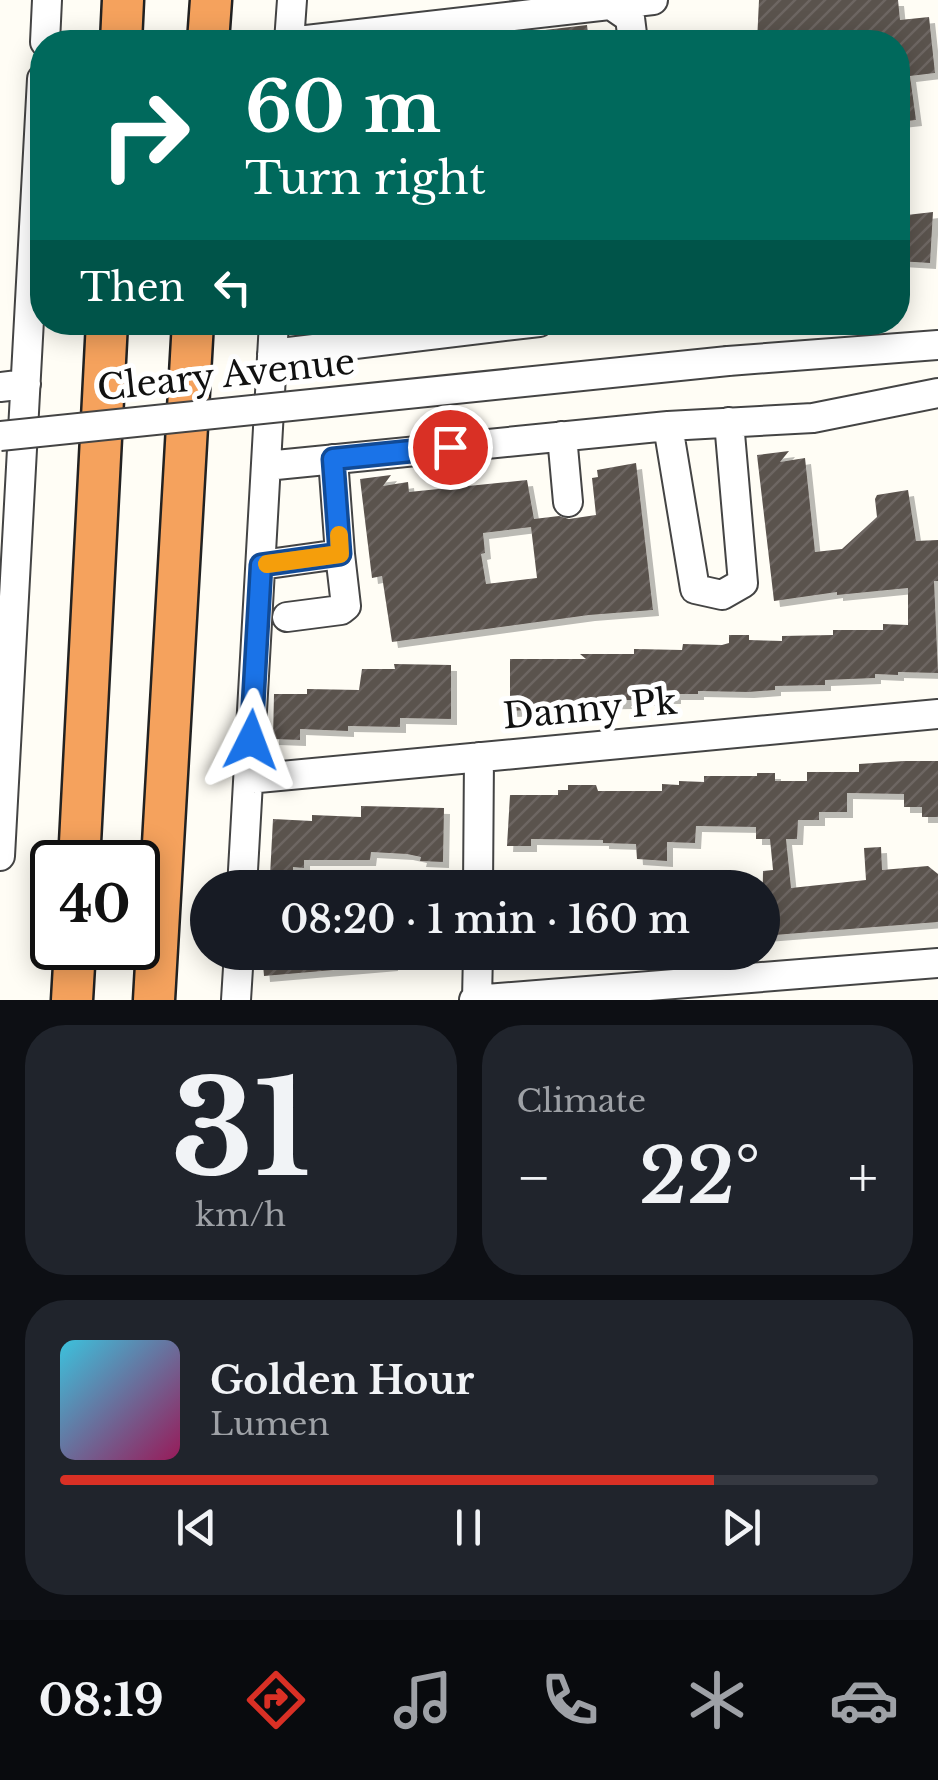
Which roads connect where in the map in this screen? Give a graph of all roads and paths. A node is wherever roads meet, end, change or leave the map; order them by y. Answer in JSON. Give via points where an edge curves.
{"nodes":[{"id":1,"x":47,"y":0,"type":"edge"},
{"id":2,"x":123,"y":0,"type":"edge"},
{"id":3,"x":211,"y":0,"type":"edge"},
{"id":4,"x":292,"y":0,"type":"edge"},
{"id":5,"x":653,"y":0,"type":"edge"},
{"id":6,"x":611,"y":2,"type":"edge"},
{"id":7,"x":45,"y":30,"type":"edge"},
{"id":8,"x":122,"y":30,"type":"edge"},
{"id":9,"x":209,"y":30,"type":"edge"},
{"id":10,"x":291,"y":30,"type":"edge"},
{"id":11,"x":405,"y":30,"type":"edge"},
{"id":12,"x":631,"y":30,"type":"edge"},
{"id":13,"x":30,"y":206,"type":"edge"},
{"id":14,"x":106,"y":335,"type":"edge"},
{"id":15,"x":191,"y":335,"type":"edge"},
{"id":16,"x":273,"y":335,"type":"edge"},
{"id":17,"x":431,"y":335,"type":"edge"},
{"id":18,"x":938,"y":345,"type":"edge"},
{"id":19,"x":272,"y":354,"type":"junction"},
{"id":20,"x":13,"y":386,"type":"edge"},
{"id":21,"x":938,"y":393,"type":"edge"},
{"id":22,"x":729,"y":422,"type":"junction"},
{"id":23,"x":668,"y":426,"type":"junction"},
{"id":24,"x":0,"y":436,"type":"edge"},
{"id":25,"x":562,"y":436,"type":"junction"},
{"id":26,"x":333,"y":459,"type":"junction"},
{"id":27,"x":266,"y":466,"type":"junction"},
{"id":28,"x":10,"y":500,"type":"edge"},
{"id":29,"x":568,"y":502,"type":"dead end"},
{"id":30,"x":340,"y":554,"type":"junction"},
{"id":31,"x":261,"y":565,"type":"junction"},
{"id":32,"x":287,"y":617,"type":"dead end"},
{"id":33,"x":938,"y":714,"type":"edge"},
{"id":34,"x":479,"y":756,"type":"junction"},
{"id":35,"x":249,"y":779,"type":"junction"},
{"id":36,"x":1,"y":803,"type":"edge"},
{"id":37,"x":80,"y":840,"type":"edge"},
{"id":38,"x":0,"y":856,"type":"edge"},
{"id":39,"x":243,"y":870,"type":"edge"},
{"id":40,"x":478,"y":870,"type":"edge"},
{"id":41,"x":938,"y":963,"type":"edge"},
{"id":42,"x":74,"y":970,"type":"edge"},
{"id":43,"x":238,"y":970,"type":"edge"},
{"id":44,"x":477,"y":970,"type":"edge"},
{"id":45,"x":72,"y":1000,"type":"edge"},
{"id":46,"x":154,"y":1000,"type":"edge"},
{"id":47,"x":236,"y":1000,"type":"edge"},
{"id":48,"x":476,"y":1000,"type":"edge"}],
"edges":[{"from":1,"to":7,"type":"street"},
{"from":2,"to":8,"type":"highway"},
{"from":3,"to":9,"type":"highway"},
{"from":4,"to":10,"type":"street"},
{"from":5,"to":6,"type":"street"},
{"from":6,"to":11,"type":"street"},
{"from":6,"to":12,"type":"street","via":[[630,18]]},
{"from":13,"to":20,"type":"street"},
{"from":14,"to":37,"type":"highway"},
{"from":15,"to":46,"type":"highway"},
{"from":16,"to":19,"type":"street"},
{"from":17,"to":19,"type":"street"},
{"from":18,"to":24,"type":"street","name":"Cleary Avenue","bridge":true,"via":[[728,360]]},
{"from":19,"to":27,"type":"street"},
{"from":20,"to":28,"type":"street"},
{"from":21,"to":22,"type":"street","via":[[813,418]]},
{"from":22,"to":23,"type":"street"},
{"from":22,"to":23,"type":"street","via":[[743,584],[722,595],[695,589]]},
{"from":23,"to":25,"type":"street"},
{"from":25,"to":26,"type":"street"},
{"from":25,"to":29,"type":"street"},
{"from":26,"to":27,"type":"street"},
{"from":26,"to":30,"type":"street"},
{"from":27,"to":31,"type":"street"},
{"from":28,"to":36,"type":"street"},
{"from":30,"to":31,"type":"street"},
{"from":30,"to":32,"type":"street","via":[[346,606]]},
{"from":31,"to":35,"type":"street"},
{"from":33,"to":34,"type":"street","name":"Danny Pk"},
{"from":34,"to":35,"type":"street","name":"Danny Pk"},
{"from":34,"to":40,"type":"street"},
{"from":35,"to":39,"type":"street"},
{"from":36,"to":38,"type":"street"},
{"from":41,"to":48,"type":"street"},
{"from":42,"to":45,"type":"highway"},
{"from":43,"to":47,"type":"street"},
{"from":44,"to":48,"type":"street"}]}
